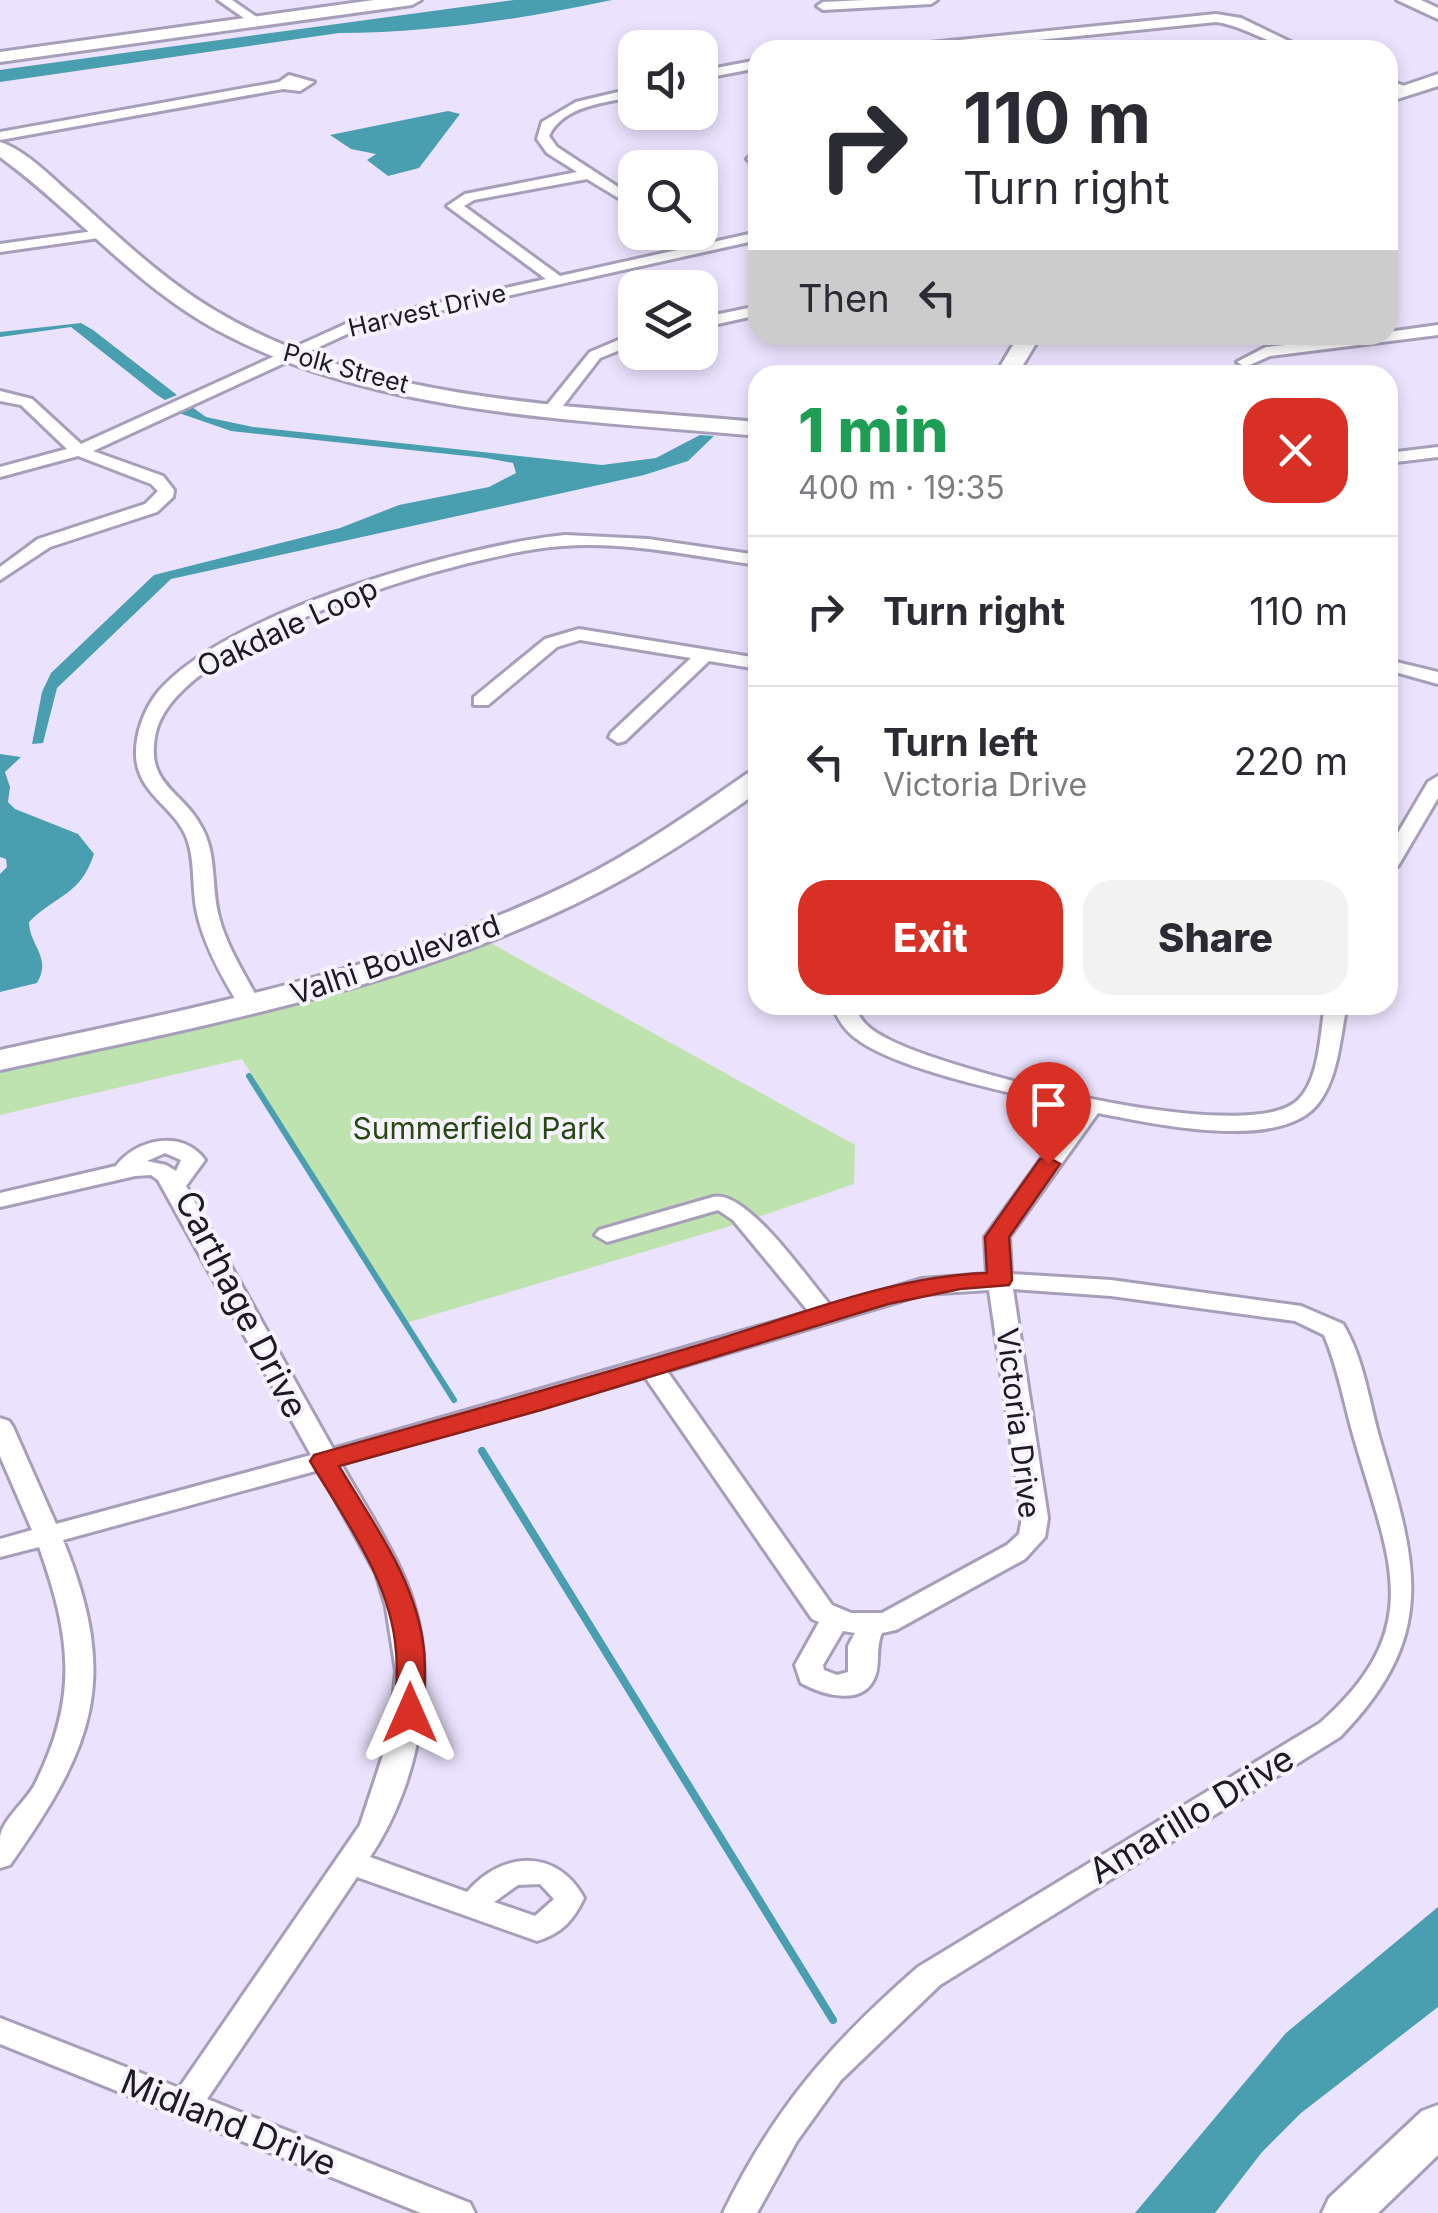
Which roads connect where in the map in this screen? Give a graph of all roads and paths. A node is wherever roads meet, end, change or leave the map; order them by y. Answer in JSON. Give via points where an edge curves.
{"nodes":[{"id":1,"x":224,"y":0,"type":"edge"},
{"id":2,"x":412,"y":0,"type":"edge"},
{"id":3,"x":932,"y":0,"type":"edge"},
{"id":4,"x":1406,"y":0,"type":"edge"},
{"id":5,"x":823,"y":6,"type":"dead end"},
{"id":6,"x":1438,"y":14,"type":"edge"},
{"id":7,"x":254,"y":20,"type":"junction"},
{"id":8,"x":999,"y":40,"type":"edge"},
{"id":9,"x":1278,"y":40,"type":"edge"},
{"id":10,"x":0,"y":57,"type":"edge"},
{"id":11,"x":748,"y":66,"type":"edge"},
{"id":12,"x":718,"y":72,"type":"edge"},
{"id":13,"x":1438,"y":80,"type":"edge"},
{"id":14,"x":283,"y":85,"type":"dead end"},
{"id":15,"x":1398,"y":90,"type":"edge"},
{"id":16,"x":618,"y":97,"type":"edge"},
{"id":17,"x":0,"y":134,"type":"edge"},
{"id":18,"x":0,"y":148,"type":"edge"},
{"id":19,"x":588,"y":174,"type":"junction"},
{"id":20,"x":618,"y":193,"type":"edge"},
{"id":21,"x":101,"y":234,"type":"junction"},
{"id":22,"x":748,"y":238,"type":"edge"},
{"id":23,"x":718,"y":245,"type":"edge"},
{"id":24,"x":0,"y":248,"type":"edge"},
{"id":25,"x":693,"y":250,"type":"edge"},
{"id":26,"x":557,"y":280,"type":"junction"},
{"id":27,"x":748,"y":312,"type":"edge"},
{"id":28,"x":718,"y":319,"type":"edge"},
{"id":29,"x":1438,"y":330,"type":"edge"},
{"id":30,"x":1398,"y":335,"type":"edge"},
{"id":31,"x":618,"y":345,"type":"edge"},
{"id":32,"x":1321,"y":345,"type":"edge"},
{"id":33,"x":285,"y":354,"type":"junction"},
{"id":34,"x":1245,"y":362,"type":"dead end"},
{"id":35,"x":0,"y":396,"type":"edge"},
{"id":36,"x":553,"y":408,"type":"junction"},
{"id":37,"x":748,"y":428,"type":"edge"},
{"id":38,"x":78,"y":451,"type":"junction"},
{"id":39,"x":1438,"y":452,"type":"edge"},
{"id":40,"x":1398,"y":457,"type":"edge"},
{"id":41,"x":0,"y":472,"type":"edge"},
{"id":42,"x":748,"y":559,"type":"edge"},
{"id":43,"x":0,"y":575,"type":"edge"},
{"id":44,"x":705,"y":655,"type":"junction"},
{"id":45,"x":748,"y":662,"type":"edge"},
{"id":46,"x":1398,"y":668,"type":"edge"},
{"id":47,"x":1438,"y":678,"type":"edge"},
{"id":48,"x":481,"y":701,"type":"dead end"},
{"id":49,"x":618,"y":737,"type":"dead end"},
{"id":50,"x":1438,"y":782,"type":"edge"},
{"id":51,"x":748,"y":787,"type":"edge"},
{"id":52,"x":1398,"y":849,"type":"edge"},
{"id":53,"x":250,"y":1005,"type":"junction"},
{"id":54,"x":848,"y":1015,"type":"edge"},
{"id":55,"x":1334,"y":1015,"type":"edge"},
{"id":56,"x":0,"y":1060,"type":"edge"},
{"id":57,"x":1092,"y":1106,"type":"junction"},
{"id":58,"x":0,"y":1200,"type":"edge"},
{"id":59,"x":608,"y":1234,"type":"dead end"},
{"id":60,"x":1000,"y":1280,"type":"junction"},
{"id":61,"x":824,"y":1314,"type":"junction"},
{"id":62,"x":651,"y":1367,"type":"junction"},
{"id":63,"x":0,"y":1426,"type":"edge"},
{"id":64,"x":324,"y":1461,"type":"junction"},
{"id":65,"x":47,"y":1535,"type":"junction"},
{"id":66,"x":0,"y":1548,"type":"edge"},
{"id":67,"x":834,"y":1618,"type":"junction"},
{"id":68,"x":872,"y":1625,"type":"junction"},
{"id":69,"x":0,"y":1857,"type":"edge"},
{"id":70,"x":352,"y":1863,"type":"junction"},
{"id":71,"x":473,"y":1905,"type":"dead end"},
{"id":72,"x":0,"y":2031,"type":"edge"},
{"id":73,"x":185,"y":2105,"type":"junction"},
{"id":74,"x":1438,"y":2125,"type":"edge"},
{"id":75,"x":458,"y":2213,"type":"edge"},
{"id":76,"x":740,"y":2213,"type":"edge"},
{"id":77,"x":1346,"y":2213,"type":"edge"}],
"edges":[{"from":1,"to":7,"type":"street"},
{"from":2,"to":7,"type":"street"},
{"from":3,"to":5,"type":"street"},
{"from":4,"to":6,"type":"street"},
{"from":7,"to":10,"type":"street"},
{"from":8,"to":9,"type":"street","via":[[1216,18]]},
{"from":11,"to":12,"type":"street"},
{"from":13,"to":15,"type":"street"},
{"from":14,"to":17,"type":"street"},
{"from":16,"to":19,"type":"street","via":[[564,112],[544,128],[547,146]]},
{"from":18,"to":21,"type":"street","name":"Polk Street"},
{"from":19,"to":20,"type":"street"},
{"from":19,"to":26,"type":"street","via":[[470,197],[454,206]]},
{"from":21,"to":24,"type":"street"},
{"from":21,"to":33,"type":"street","name":"Polk Street","via":[[171,292]]},
{"from":22,"to":23,"type":"street","name":"Harvest Drive"},
{"from":25,"to":26,"type":"street","name":"Harvest Drive"},
{"from":26,"to":33,"type":"street","name":"Harvest Drive","via":[[365,322]]},
{"from":27,"to":28,"type":"street"},
{"from":29,"to":30,"type":"street"},
{"from":31,"to":36,"type":"street","via":[[595,355]]},
{"from":32,"to":34,"type":"street","via":[[1266,352]]},
{"from":33,"to":36,"type":"street","name":"Polk Street","via":[[411,387]]},
{"from":33,"to":38,"type":"street","name":"Harvest Drive"},
{"from":35,"to":38,"type":"street","via":[[26,402]]},
{"from":36,"to":37,"type":"street","name":"Polk Street"},
{"from":38,"to":41,"type":"street","name":"Harvest Drive"},
{"from":38,"to":43,"type":"street","via":[[158,480],[165,497],[141,512],[44,544]]},
{"from":39,"to":40,"type":"street"},
{"from":42,"to":53,"type":"street","name":"Oakdale Loop","via":[[610,541],[502,550],[339,598],[212,655],[166,691],[147,728],[150,783],[198,840],[208,917]]},
{"from":44,"to":45,"type":"street"},
{"from":44,"to":48,"type":"street","via":[[596,636],[563,637]]},
{"from":44,"to":49,"type":"street"},
{"from":46,"to":47,"type":"street"},
{"from":50,"to":52,"type":"street"},
{"from":51,"to":53,"type":"street","name":"Valhi Boulevard","via":[[660,848],[575,892],[387,968]]},
{"from":53,"to":56,"type":"street","name":"Valhi Boulevard"},
{"from":54,"to":57,"type":"street","via":[[854,1029],[882,1045]]},
{"from":55,"to":57,"type":"street","via":[[1316,1091],[1299,1110],[1261,1124],[1233,1125]]},
{"from":57,"to":60,"type":"street","name":"Victoria Drive","via":[[997,1237]]},
{"from":58,"to":64,"type":"street","name":"Carthage Drive","via":[[124,1171],[148,1150],[176,1148],[192,1160],[174,1185]]},
{"from":59,"to":61,"type":"street","via":[[721,1202],[741,1214]]},
{"from":60,"to":61,"type":"street","via":[[922,1287]]},
{"from":60,"to":68,"type":"street","name":"Victoria Drive","via":[[1035,1518],[1032,1537],[1016,1552]]},
{"from":60,"to":76,"type":"street","name":"Amarillo Drive","via":[[1301,1314],[1334,1330],[1399,1561],[1404,1615],[1380,1678],[1330,1730],[929,1976],[873,2025],[818,2085]]},
{"from":61,"to":62,"type":"street"},
{"from":62,"to":64,"type":"street"},
{"from":62,"to":67,"type":"street","via":[[822,1612]]},
{"from":63,"to":65,"type":"street"},
{"from":64,"to":65,"type":"street"},
{"from":64,"to":70,"type":"street","name":"Carthage Drive","via":[[389,1573],[410,1650],[410,1713],[393,1783]]},
{"from":65,"to":66,"type":"street"},
{"from":65,"to":69,"type":"street","via":[[79,1619],[81,1698],[58,1768]]},
{"from":67,"to":68,"type":"street"},
{"from":67,"to":68,"type":"street","via":[[809,1665],[811,1676],[828,1686],[847,1686],[862,1676],[862,1646]]},
{"from":70,"to":71,"type":"street"},
{"from":70,"to":73,"type":"street","name":"Carthage Drive"},
{"from":72,"to":73,"type":"street","name":"Midland Drive"},
{"from":73,"to":75,"type":"street","name":"Midland Drive"},
{"from":74,"to":77,"type":"street"}]}
